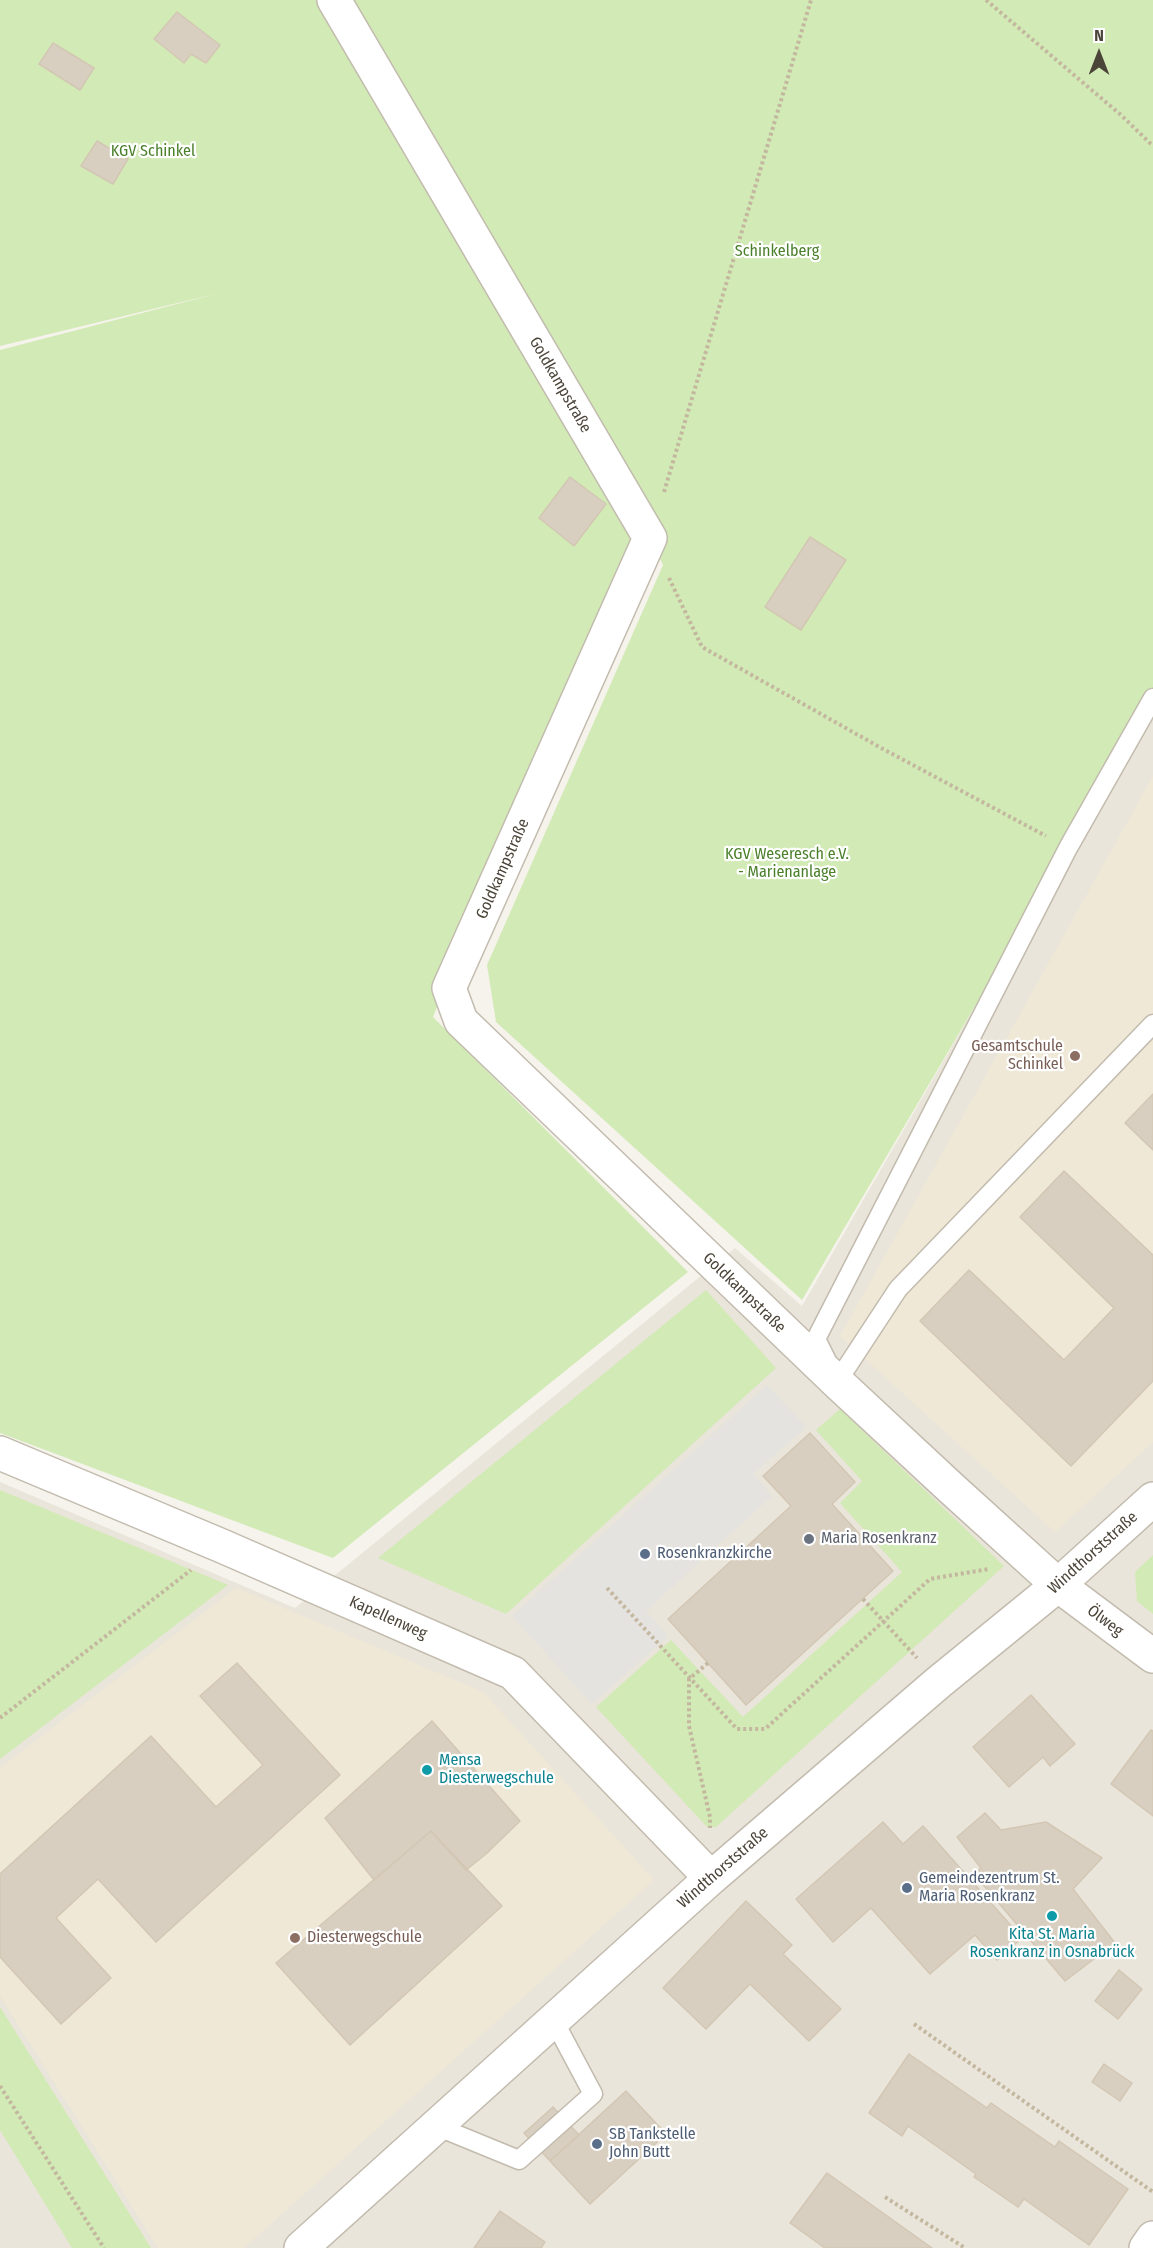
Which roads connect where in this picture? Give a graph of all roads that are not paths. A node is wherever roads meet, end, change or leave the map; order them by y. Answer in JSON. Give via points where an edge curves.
{"nodes":[{"id":1,"x":334,"y":0,"type":"edge"},
{"id":2,"x":1153,"y":698,"type":"edge"},
{"id":3,"x":1153,"y":1024,"type":"edge"},
{"id":4,"x":837,"y":1382,"type":"junction"},
{"id":5,"x":0,"y":1454,"type":"edge"},
{"id":6,"x":1153,"y":1498,"type":"edge"},
{"id":7,"x":1058,"y":1585,"type":"junction"},
{"id":8,"x":1153,"y":1656,"type":"edge"},
{"id":9,"x":711,"y":1878,"type":"junction"},
{"id":10,"x":553,"y":2019,"type":"junction"},
{"id":11,"x":436,"y":2126,"type":"junction"},
{"id":12,"x":1153,"y":2238,"type":"edge"},
{"id":13,"x":301,"y":2248,"type":"edge"},
{"id":14,"x":1146,"y":2248,"type":"edge"}],
"edges":[{"from":1,"to":4,"type":"street","name":"Goldkampstraße","via":[[650,538],[449,988],[461,1021]]},
{"from":2,"to":4,"type":"lane","via":[[1068,848],[816,1339]]},
{"from":3,"to":4,"type":"lane","via":[[898,1289]]},
{"from":4,"to":7,"type":"street","name":"Goldkampstraße"},
{"from":5,"to":9,"type":"street","name":"Kapellenweg","via":[[513,1672]]},
{"from":6,"to":7,"type":"street","name":"Windthorststraße"},
{"from":7,"to":8,"type":"street","name":"Ölweg"},
{"from":7,"to":9,"type":"street","name":"Windthorststraße"},
{"from":9,"to":10,"type":"street","name":"Windthorststraße"},
{"from":10,"to":11,"type":"street","name":"Windthorststraße"},
{"from":10,"to":11,"type":"lane","via":[[593,2094],[519,2160]]},
{"from":11,"to":13,"type":"street","name":"Windthorststraße"},
{"from":12,"to":14,"type":"street"}]}
